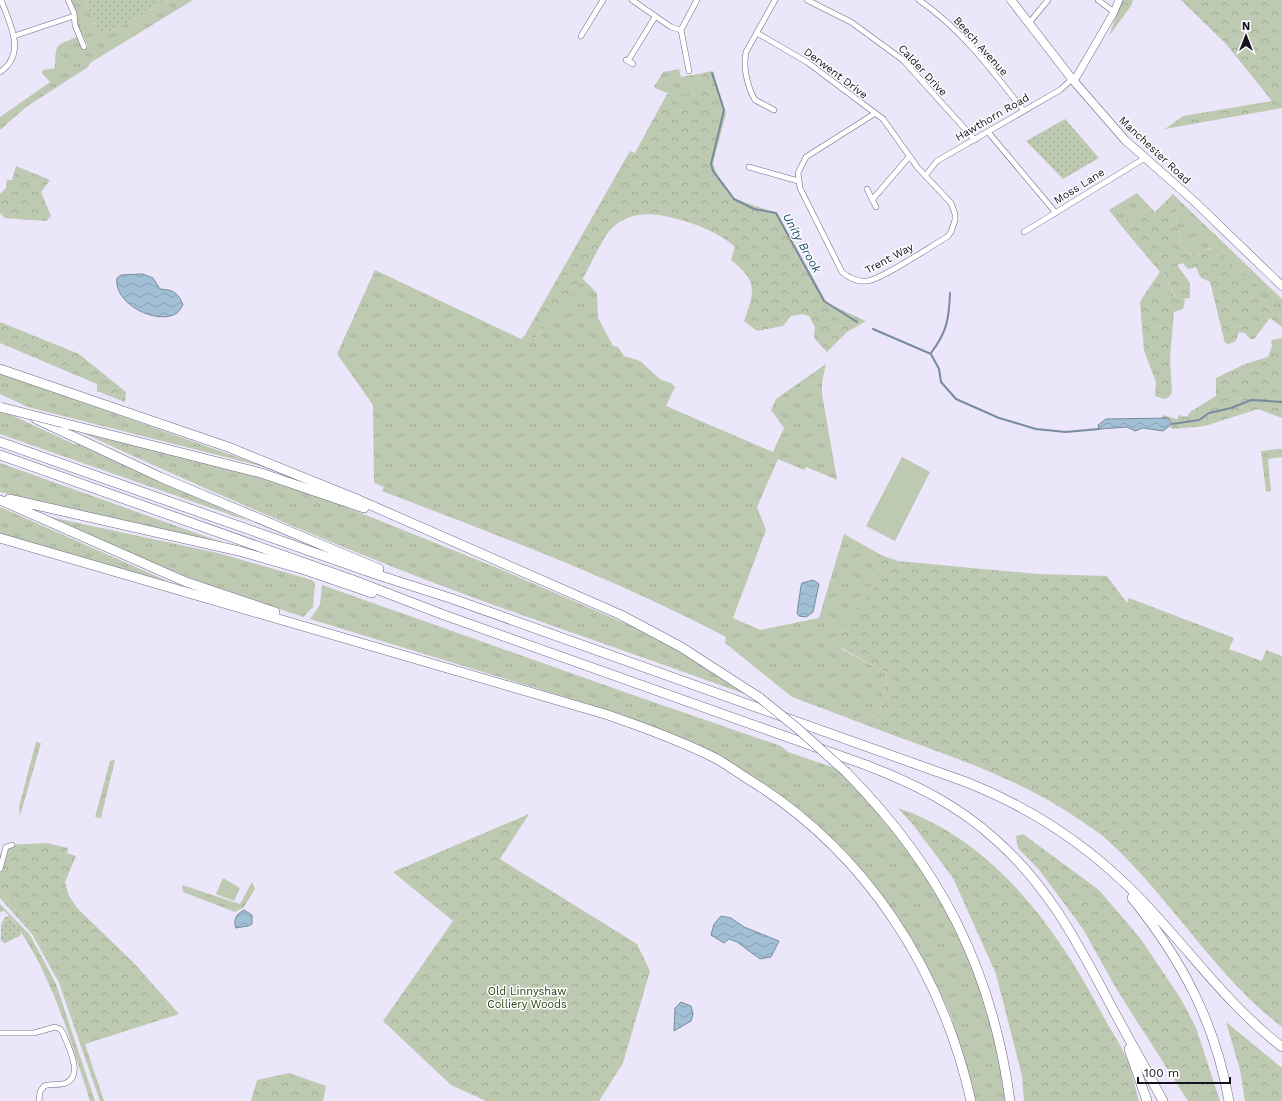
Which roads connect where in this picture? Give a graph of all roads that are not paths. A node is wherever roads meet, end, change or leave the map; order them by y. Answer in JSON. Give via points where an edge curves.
{"nodes":[{"id":1,"x":1,"y":0,"type":"edge"},
{"id":2,"x":68,"y":0,"type":"edge"},
{"id":3,"x":604,"y":0,"type":"edge"},
{"id":4,"x":632,"y":0,"type":"edge"},
{"id":5,"x":697,"y":0,"type":"edge"},
{"id":6,"x":775,"y":0,"type":"edge"},
{"id":7,"x":809,"y":0,"type":"edge"},
{"id":8,"x":919,"y":0,"type":"edge"},
{"id":9,"x":1011,"y":0,"type":"edge"},
{"id":10,"x":1048,"y":0,"type":"edge"},
{"id":11,"x":1098,"y":0,"type":"edge"},
{"id":12,"x":1119,"y":0,"type":"edge"},
{"id":13,"x":1114,"y":12,"type":"junction"},
{"id":14,"x":74,"y":16,"type":"junction"},
{"id":15,"x":655,"y":17,"type":"junction"},
{"id":16,"x":1030,"y":22,"type":"junction"},
{"id":17,"x":681,"y":30,"type":"junction"},
{"id":18,"x":757,"y":33,"type":"junction"},
{"id":19,"x":581,"y":35,"type":"dead end"},
{"id":20,"x":14,"y":36,"type":"junction"},
{"id":21,"x":84,"y":47,"type":"dead end"},
{"id":22,"x":629,"y":62,"type":"dead end"},
{"id":23,"x":0,"y":72,"type":"edge"},
{"id":24,"x":683,"y":72,"type":"dead end"},
{"id":25,"x":1073,"y":80,"type":"junction"},
{"id":26,"x":774,"y":110,"type":"dead end"},
{"id":27,"x":1023,"y":110,"type":"junction"},
{"id":28,"x":874,"y":114,"type":"junction"},
{"id":29,"x":988,"y":132,"type":"junction"},
{"id":30,"x":896,"y":137,"type":"joint"},
{"id":31,"x":975,"y":140,"type":"junction"},
{"id":32,"x":909,"y":157,"type":"junction"},
{"id":33,"x":1145,"y":158,"type":"junction"},
{"id":34,"x":749,"y":167,"type":"dead end"},
{"id":35,"x":925,"y":176,"type":"junction"},
{"id":36,"x":798,"y":181,"type":"junction"},
{"id":37,"x":867,"y":189,"type":"dead end"},
{"id":38,"x":872,"y":200,"type":"junction"},
{"id":39,"x":876,"y":207,"type":"dead end"},
{"id":40,"x":1056,"y":213,"type":"junction"},
{"id":41,"x":1024,"y":232,"type":"dead end"},
{"id":42,"x":1282,"y":286,"type":"edge"},
{"id":43,"x":0,"y":369,"type":"edge"},
{"id":44,"x":0,"y":402,"type":"edge"},
{"id":45,"x":0,"y":407,"type":"edge"},
{"id":46,"x":0,"y":442,"type":"edge"},
{"id":47,"x":0,"y":455,"type":"edge"},
{"id":48,"x":0,"y":498,"type":"edge"},
{"id":49,"x":413,"y":524,"type":"junction"},
{"id":50,"x":0,"y":538,"type":"edge"},
{"id":51,"x":453,"y":599,"type":"junction"},
{"id":52,"x":444,"y":615,"type":"junction"},
{"id":53,"x":442,"y":666,"type":"junction"},
{"id":54,"x":12,"y":845,"type":"dead end"},
{"id":55,"x":1104,"y":863,"type":"junction"},
{"id":56,"x":0,"y":869,"type":"edge"},
{"id":57,"x":1115,"y":1014,"type":"junction"},
{"id":58,"x":0,"y":1033,"type":"edge"},
{"id":59,"x":1282,"y":1048,"type":"edge"},
{"id":60,"x":39,"y":1101,"type":"edge"},
{"id":61,"x":971,"y":1101,"type":"edge"},
{"id":62,"x":1010,"y":1101,"type":"edge"},
{"id":63,"x":1147,"y":1101,"type":"edge"},
{"id":64,"x":1163,"y":1101,"type":"edge"},
{"id":65,"x":1229,"y":1101,"type":"edge"}],
"edges":[{"from":1,"to":20,"type":"street"},
{"from":2,"to":14,"type":"street"},
{"from":3,"to":19,"type":"street"},
{"from":4,"to":15,"type":"street"},
{"from":5,"to":17,"type":"street"},
{"from":6,"to":18,"type":"street"},
{"from":7,"to":31,"type":"street","name":"Calder Drive","via":[[851,22],[890,49]]},
{"from":8,"to":27,"type":"street","name":"Beech Avenue","via":[[961,35]]},
{"from":9,"to":16,"type":"main road","name":"Manchester Road"},
{"from":10,"to":16,"type":"street"},
{"from":11,"to":13,"type":"street"},
{"from":12,"to":13,"type":"street"},
{"from":13,"to":25,"type":"street"},
{"from":14,"to":20,"type":"street"},
{"from":14,"to":21,"type":"street"},
{"from":15,"to":17,"type":"street"},
{"from":15,"to":22,"type":"street"},
{"from":16,"to":25,"type":"main road","name":"Manchester Road"},
{"from":17,"to":24,"type":"street","via":[[690,71]]},
{"from":18,"to":26,"type":"street","via":[[746,52],[745,69],[755,100]]},
{"from":18,"to":28,"type":"street","name":"Derwent Drive","via":[[807,62]]},
{"from":20,"to":23,"type":"street","via":[[16,45],[13,57]]},
{"from":25,"to":27,"type":"street","name":"Hawthorn Road"},
{"from":25,"to":33,"type":"main road","name":"Manchester Road","via":[[1121,135]]},
{"from":27,"to":29,"type":"street","name":"Hawthorn Road"},
{"from":28,"to":30,"type":"street","name":"Derwent Drive","via":[[883,119]]},
{"from":28,"to":36,"type":"street","via":[[806,157],[798,173]]},
{"from":29,"to":31,"type":"street","name":"Hawthorn Road"},
{"from":29,"to":40,"type":"street"},
{"from":30,"to":32,"type":"street","name":"Trent Way"},
{"from":31,"to":35,"type":"street","name":"Hawthorn Road","via":[[937,161]]},
{"from":32,"to":35,"type":"street","name":"Trent Way"},
{"from":32,"to":38,"type":"street"},
{"from":33,"to":40,"type":"street","name":"Moss Lane"},
{"from":33,"to":42,"type":"main road","name":"Manchester Road","via":[[1194,201]]},
{"from":34,"to":36,"type":"street"},
{"from":35,"to":36,"type":"street","name":"Trent Way","via":[[954,208],[955,220],[951,232],[947,237],[876,279],[868,281],[853,280],[842,272]]},
{"from":37,"to":38,"type":"street"},
{"from":38,"to":39,"type":"street"},
{"from":40,"to":41,"type":"street","name":"Moss Lane"},
{"from":43,"to":49,"type":"highway","via":[[228,448]]},
{"from":44,"to":51,"type":"highway","via":[[160,477]]},
{"from":45,"to":49,"type":"highway","bridge":true,"via":[[261,473]]},
{"from":46,"to":51,"type":"highway"},
{"from":47,"to":52,"type":"highway","via":[[353,580]]},
{"from":48,"to":52,"type":"highway","via":[[239,551]]},
{"from":48,"to":53,"type":"highway","via":[[186,582]]},
{"from":49,"to":62,"type":"highway","bridge":true,"via":[[555,585],[681,646],[760,698],[798,728],[846,772],[904,836],[938,886],[955,917],[979,971],[990,1004],[1001,1043]]},
{"from":50,"to":53,"type":"highway"},
{"from":51,"to":55,"type":"highway","via":[[993,793],[1056,827]]},
{"from":52,"to":57,"type":"highway","via":[[866,765],[905,781],[943,801],[996,840],[1040,885],[1070,929]]},
{"from":53,"to":61,"type":"highway","via":[[665,734],[716,759],[797,812],[856,869],[908,941],[944,1013]]},
{"from":54,"to":56,"type":"street","via":[[6,847]]},
{"from":55,"to":59,"type":"highway","via":[[1159,918],[1240,1011]]},
{"from":55,"to":65,"type":"highway","via":[[1152,923],[1184,972],[1211,1032]]},
{"from":57,"to":63,"type":"highway","via":[[1140,1076]]},
{"from":57,"to":64,"type":"highway"},
{"from":58,"to":60,"type":"street","via":[[34,1033],[55,1027],[63,1033],[74,1066],[74,1074],[65,1084],[44,1086]]}]}
